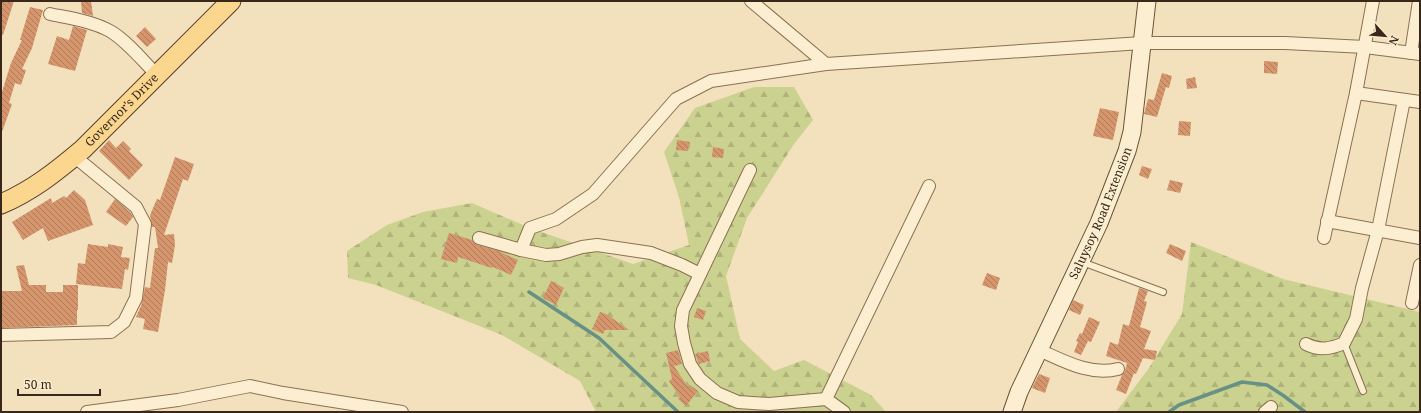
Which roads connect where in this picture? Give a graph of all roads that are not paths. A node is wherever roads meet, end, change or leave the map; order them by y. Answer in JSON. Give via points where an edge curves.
{"nodes":[{"id":1,"x":231,"y":1,"type":"edge"},
{"id":2,"x":751,"y":1,"type":"edge"},
{"id":3,"x":1147,"y":1,"type":"edge"},
{"id":4,"x":1374,"y":1,"type":"edge"},
{"id":5,"x":1419,"y":1,"type":"edge"},
{"id":6,"x":50,"y":14,"type":"dead end"},
{"id":7,"x":1142,"y":43,"type":"junction"},
{"id":8,"x":1365,"y":47,"type":"junction"},
{"id":9,"x":1416,"y":53,"type":"edge"},
{"id":10,"x":826,"y":64,"type":"junction"},
{"id":11,"x":157,"y":75,"type":"junction"},
{"id":12,"x":1356,"y":92,"type":"junction"},
{"id":13,"x":1404,"y":100,"type":"junction"},
{"id":14,"x":1420,"y":102,"type":"edge"},
{"id":15,"x":74,"y":156,"type":"junction"},
{"id":16,"x":750,"y":170,"type":"dead end"},
{"id":17,"x":929,"y":186,"type":"dead end"},
{"id":18,"x":1,"y":205,"type":"edge"},
{"id":19,"x":1327,"y":221,"type":"junction"},
{"id":20,"x":1378,"y":230,"type":"junction"},
{"id":21,"x":479,"y":238,"type":"dead end"},
{"id":22,"x":1324,"y":238,"type":"dead end"},
{"id":23,"x":1420,"y":238,"type":"edge"},
{"id":24,"x":521,"y":250,"type":"junction"},
{"id":25,"x":1081,"y":261,"type":"junction"},
{"id":26,"x":1420,"y":265,"type":"edge"},
{"id":27,"x":700,"y":274,"type":"junction"},
{"id":28,"x":1420,"y":287,"type":"edge"},
{"id":29,"x":1162,"y":292,"type":"dead end"},
{"id":30,"x":1,"y":335,"type":"edge"},
{"id":31,"x":1344,"y":343,"type":"junction"},
{"id":32,"x":1306,"y":344,"type":"dead end"},
{"id":33,"x":1039,"y":350,"type":"junction"},
{"id":34,"x":1118,"y":369,"type":"dead end"},
{"id":35,"x":1363,"y":391,"type":"dead end"},
{"id":36,"x":826,"y":399,"type":"junction"},
{"id":37,"x":87,"y":412,"type":"edge"},
{"id":38,"x":402,"y":412,"type":"edge"},
{"id":39,"x":844,"y":412,"type":"edge"},
{"id":40,"x":1012,"y":412,"type":"edge"}],
"edges":[{"from":1,"to":11,"type":"main road","name":"Governor's Drive"},
{"from":2,"to":10,"type":"street"},
{"from":3,"to":7,"type":"main road","name":"Saluysoy Road Extension"},
{"from":4,"to":8,"type":"street"},
{"from":5,"to":9,"type":"street"},
{"from":6,"to":11,"type":"street","via":[[110,31]]},
{"from":7,"to":8,"type":"street","via":[[1285,43]]},
{"from":7,"to":10,"type":"street"},
{"from":7,"to":25,"type":"main road","name":"Saluysoy Road Extension","via":[[1128,150]]},
{"from":8,"to":9,"type":"street"},
{"from":8,"to":12,"type":"street"},
{"from":10,"to":24,"type":"street","via":[[711,81],[676,99],[593,194],[556,219],[530,228]]},
{"from":11,"to":15,"type":"main road","name":"Governor's Drive"},
{"from":12,"to":13,"type":"street"},
{"from":12,"to":19,"type":"street"},
{"from":13,"to":14,"type":"street"},
{"from":13,"to":20,"type":"street"},
{"from":15,"to":18,"type":"main road","name":"Governor's Drive","via":[[40,183]]},
{"from":15,"to":30,"type":"street","via":[[136,207],[145,224],[136,298],[124,322],[110,332]]},
{"from":16,"to":27,"type":"street"},
{"from":17,"to":36,"type":"street"},
{"from":19,"to":20,"type":"street"},
{"from":19,"to":22,"type":"street"},
{"from":20,"to":23,"type":"street"},
{"from":20,"to":31,"type":"street","via":[[1356,319]]},
{"from":21,"to":24,"type":"street"},
{"from":24,"to":27,"type":"street","via":[[546,255],[597,245],[651,253],[682,264]]},
{"from":25,"to":29,"type":"lane"},
{"from":25,"to":33,"type":"main road","name":"Saluysoy Road Extension"},
{"from":26,"to":28,"type":"street","via":[[1412,302]]},
{"from":27,"to":36,"type":"street","via":[[683,310],[681,326],[690,364],[700,379],[717,393],[738,402],[770,404]]},
{"from":31,"to":32,"type":"street","via":[[1326,350]]},
{"from":31,"to":35,"type":"lane"},
{"from":33,"to":34,"type":"street","via":[[1068,363],[1099,372]]},
{"from":33,"to":40,"type":"main road","name":"Saluysoy Road Extension"},
{"from":36,"to":39,"type":"street"},
{"from":37,"to":38,"type":"street","via":[[178,400],[250,386]]}]}
